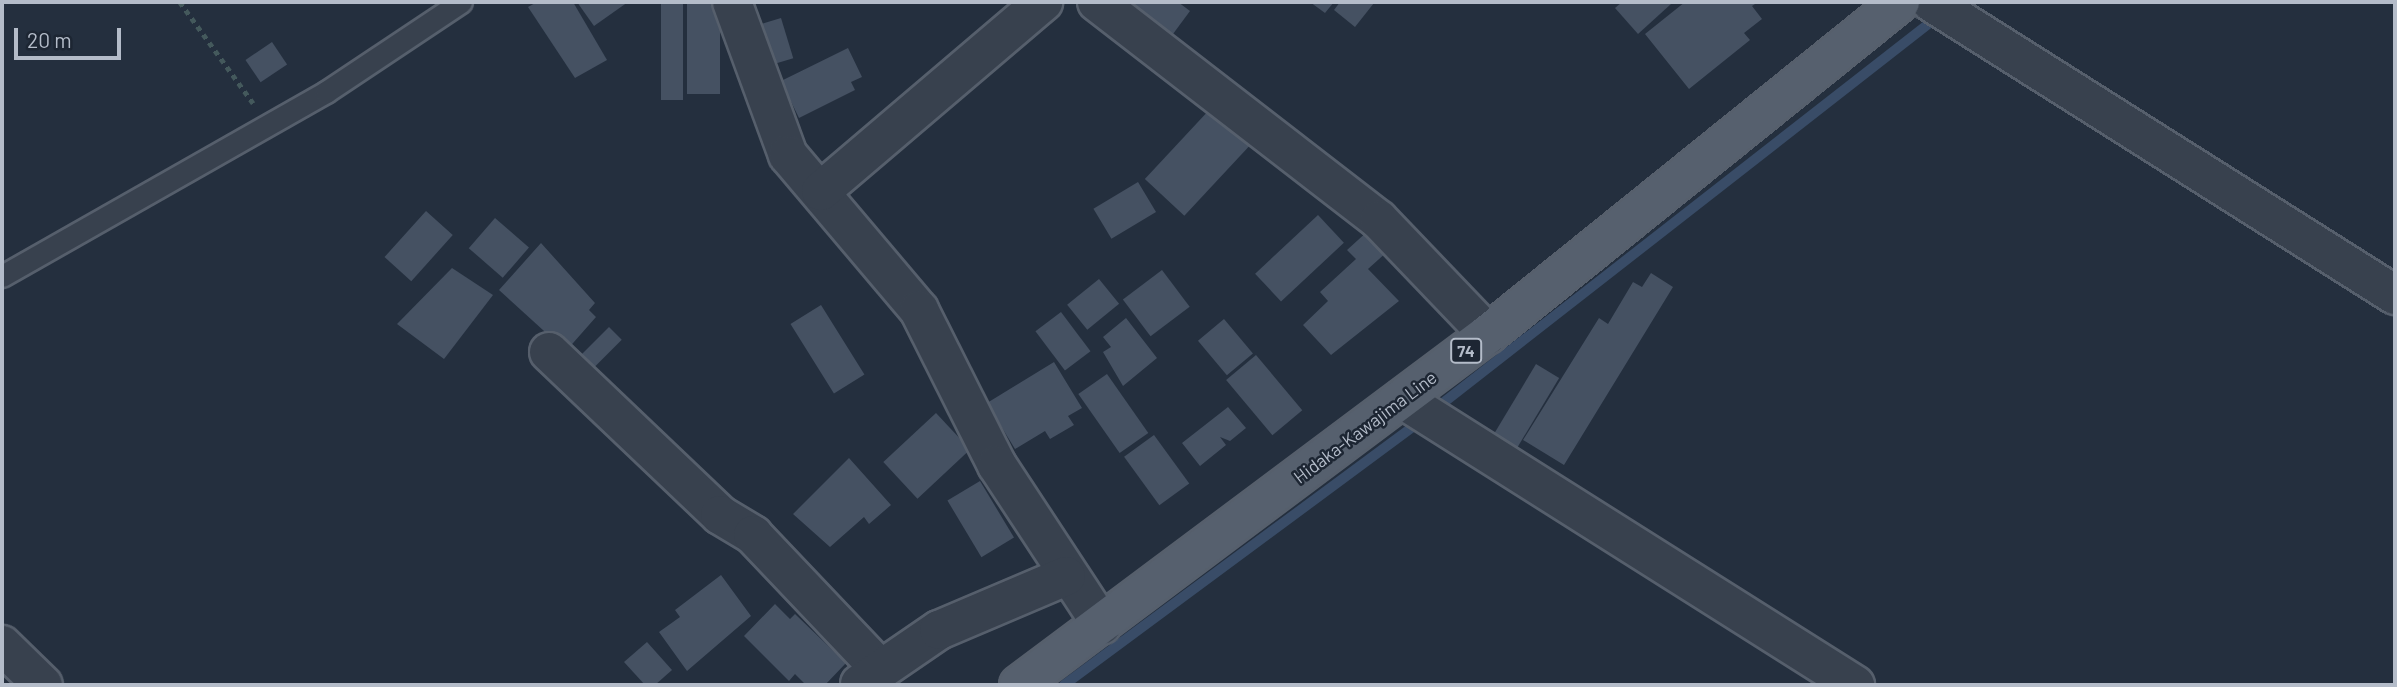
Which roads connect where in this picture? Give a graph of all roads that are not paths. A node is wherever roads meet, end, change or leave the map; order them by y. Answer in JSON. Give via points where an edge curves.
{"nodes":[{"id":1,"x":461,"y":2,"type":"edge"},
{"id":2,"x":732,"y":2,"type":"edge"},
{"id":3,"x":1043,"y":2,"type":"edge"},
{"id":4,"x":1097,"y":2,"type":"edge"},
{"id":5,"x":1900,"y":2,"type":"edge"},
{"id":6,"x":1931,"y":2,"type":"edge"},
{"id":7,"x":821,"y":191,"type":"junction"},
{"id":8,"x":2,"y":276,"type":"edge"},
{"id":9,"x":2395,"y":295,"type":"edge"},
{"id":10,"x":1488,"y":334,"type":"junction"},
{"id":11,"x":549,"y":352,"type":"dead end"},
{"id":12,"x":1402,"y":399,"type":"junction"},
{"id":13,"x":1066,"y":576,"type":"junction"},
{"id":14,"x":1102,"y":625,"type":"junction"},
{"id":15,"x":2,"y":645,"type":"edge"},
{"id":16,"x":869,"y":676,"type":"edge"},
{"id":17,"x":43,"y":685,"type":"edge"},
{"id":18,"x":1019,"y":685,"type":"edge"},
{"id":19,"x":1855,"y":685,"type":"edge"}],
"edges":[{"from":1,"to":8,"type":"lane","via":[[326,92]]},
{"from":2,"to":7,"type":"street","via":[[788,155]]},
{"from":3,"to":7,"type":"street"},
{"from":4,"to":10,"type":"street","via":[[1379,220]]},
{"from":5,"to":10,"type":"main road","name":"Hidaka-Kawajima Line","number":"74"},
{"from":6,"to":9,"type":"street"},
{"from":7,"to":13,"type":"street","via":[[919,310],[997,465]]},
{"from":10,"to":12,"type":"main road","name":"Hidaka-Kawajima Line","number":"74"},
{"from":11,"to":16,"type":"street","via":[[720,515],[753,535]]},
{"from":12,"to":14,"type":"main road","name":"Hidaka-Kawajima Line","number":"74"},
{"from":12,"to":19,"type":"street"},
{"from":13,"to":14,"type":"street"},
{"from":13,"to":16,"type":"street","via":[[939,630]]},
{"from":14,"to":18,"type":"main road","name":"Hidaka-Kawajima Line","number":"74"},
{"from":15,"to":17,"type":"street"}]}
